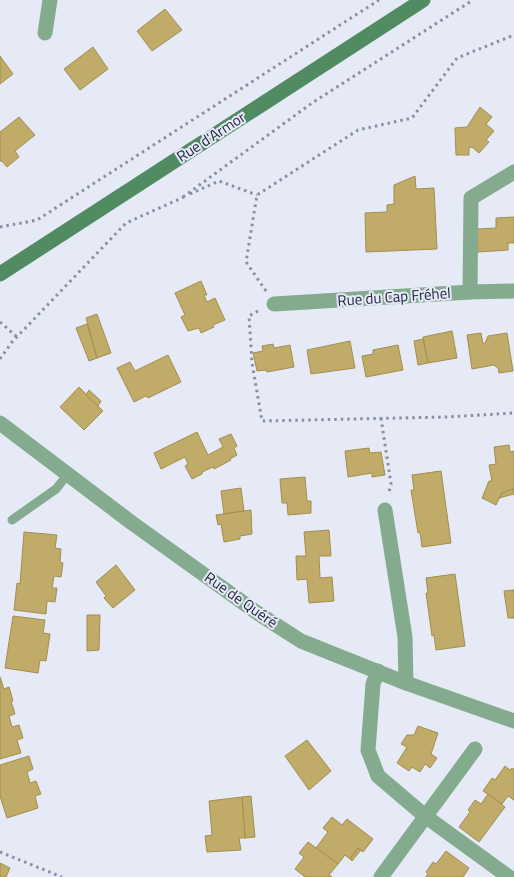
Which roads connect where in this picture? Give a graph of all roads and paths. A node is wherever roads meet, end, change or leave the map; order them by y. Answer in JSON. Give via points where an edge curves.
{"nodes":[{"id":1,"x":50,"y":0,"type":"edge"},
{"id":2,"x":379,"y":0,"type":"edge"},
{"id":3,"x":423,"y":0,"type":"edge"},
{"id":4,"x":473,"y":0,"type":"edge"},
{"id":5,"x":45,"y":33,"type":"dead end"},
{"id":6,"x":514,"y":35,"type":"edge"},
{"id":7,"x":514,"y":172,"type":"edge"},
{"id":8,"x":257,"y":195,"type":"junction"},
{"id":9,"x":183,"y":197,"type":"junction"},
{"id":10,"x":0,"y":227,"type":"edge"},
{"id":11,"x":0,"y":274,"type":"edge"},
{"id":12,"x":514,"y":291,"type":"edge"},
{"id":13,"x":470,"y":292,"type":"junction"},
{"id":14,"x":274,"y":304,"type":"junction"},
{"id":15,"x":0,"y":322,"type":"edge"},
{"id":16,"x":17,"y":337,"type":"junction"},
{"id":17,"x":0,"y":359,"type":"edge"},
{"id":18,"x":514,"y":413,"type":"edge"},
{"id":19,"x":381,"y":418,"type":"junction"},
{"id":20,"x":0,"y":423,"type":"edge"},
{"id":21,"x":68,"y":474,"type":"junction"},
{"id":22,"x":385,"y":510,"type":"joint"},
{"id":23,"x":12,"y":520,"type":"dead end"},
{"id":24,"x":378,"y":671,"type":"junction"},
{"id":25,"x":406,"y":683,"type":"junction"},
{"id":26,"x":514,"y":721,"type":"edge"},
{"id":27,"x":475,"y":749,"type":"dead end"},
{"id":28,"x":425,"y":816,"type":"junction"},
{"id":29,"x":0,"y":852,"type":"edge"},
{"id":30,"x":62,"y":877,"type":"edge"},
{"id":31,"x":381,"y":877,"type":"edge"},
{"id":32,"x":509,"y":877,"type":"edge"}],
"edges":[{"from":1,"to":5,"type":"street"},
{"from":2,"to":10,"type":"path","via":[[37,220]]},
{"from":3,"to":11,"type":"main road","name":"Rue d'Armor"},
{"from":4,"to":9,"type":"path","via":[[312,103]]},
{"from":6,"to":8,"type":"path","via":[[457,58],[412,118],[358,130]]},
{"from":7,"to":13,"type":"street","via":[[471,198]]},
{"from":8,"to":9,"type":"path","via":[[219,180]]},
{"from":8,"to":14,"type":"path","via":[[246,262]]},
{"from":9,"to":16,"type":"path","via":[[126,223]]},
{"from":12,"to":13,"type":"street","name":"Rue du Cap Fréhel"},
{"from":13,"to":14,"type":"street","name":"Rue du Cap Fréhel"},
{"from":14,"to":19,"type":"path","via":[[249,316],[252,363],[262,421]]},
{"from":15,"to":16,"type":"path"},
{"from":16,"to":17,"type":"path"},
{"from":18,"to":19,"type":"path"},
{"from":19,"to":22,"type":"path","via":[[391,484]]},
{"from":20,"to":21,"type":"street","name":"Rue de Quéré"},
{"from":21,"to":23,"type":"lane","via":[[56,490]]},
{"from":21,"to":24,"type":"street","name":"Rue de Quéré","via":[[256,612],[301,640]]},
{"from":22,"to":25,"type":"street","via":[[405,637]]},
{"from":24,"to":25,"type":"street","name":"Rue de Quéré"},
{"from":24,"to":28,"type":"street","via":[[373,684],[368,750],[378,776]]},
{"from":25,"to":26,"type":"street","name":"Rue de Quéré"},
{"from":27,"to":28,"type":"street"},
{"from":28,"to":31,"type":"street"},
{"from":28,"to":32,"type":"street"},
{"from":29,"to":30,"type":"path"}]}
